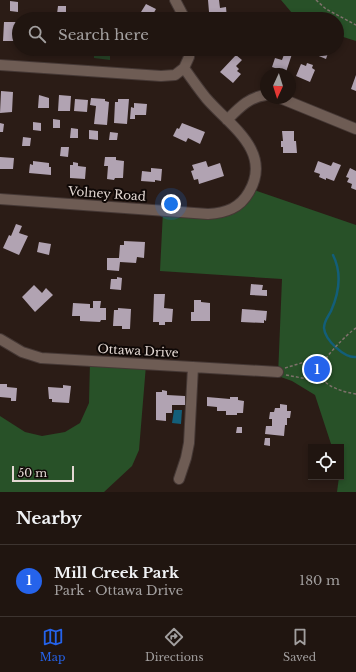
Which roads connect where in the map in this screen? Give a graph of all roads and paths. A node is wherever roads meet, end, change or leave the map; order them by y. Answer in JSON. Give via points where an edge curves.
{"nodes":[{"id":1,"x":175,"y":0,"type":"edge"},
{"id":2,"x":316,"y":0,"type":"edge"},
{"id":3,"x":182,"y":12,"type":"edge"},
{"id":4,"x":332,"y":12,"type":"edge"},
{"id":5,"x":344,"y":19,"type":"edge"},
{"id":6,"x":356,"y":25,"type":"edge"},
{"id":7,"x":189,"y":56,"type":"edge"},
{"id":8,"x":0,"y":65,"type":"edge"},
{"id":9,"x":184,"y":68,"type":"junction"},
{"id":10,"x":260,"y":96,"type":"edge"},
{"id":11,"x":295,"y":104,"type":"edge"},
{"id":12,"x":227,"y":120,"type":"junction"},
{"id":13,"x":356,"y":129,"type":"edge"},
{"id":14,"x":0,"y":199,"type":"edge"},
{"id":15,"x":356,"y":328,"type":"edge"},
{"id":16,"x":0,"y":339,"type":"edge"},
{"id":17,"x":323,"y":362,"type":"junction"},
{"id":18,"x":193,"y":367,"type":"junction"},
{"id":19,"x":278,"y":372,"type":"junction"},
{"id":20,"x":325,"y":381,"type":"junction"},
{"id":21,"x":356,"y":394,"type":"edge"},
{"id":22,"x":179,"y":479,"type":"dead end"}],
"edges":[{"from":1,"to":3,"type":"street"},
{"from":2,"to":4,"type":"path"},
{"from":5,"to":6,"type":"path"},
{"from":7,"to":9,"type":"street"},
{"from":8,"to":9,"type":"street","via":[[161,76],[175,74]]},
{"from":9,"to":12,"type":"street","name":"Volney Road","via":[[206,98]]},
{"from":10,"to":12,"type":"street","via":[[245,103]]},
{"from":11,"to":13,"type":"street"},
{"from":12,"to":14,"type":"street","name":"Volney Road","via":[[252,149],[256,173],[246,197],[221,213],[189,213]]},
{"from":15,"to":17,"type":"path"},
{"from":16,"to":18,"type":"street","name":"Ottawa Drive","via":[[22,352],[41,358]]},
{"from":17,"to":19,"type":"path","via":[[308,361]]},
{"from":17,"to":20,"type":"path","via":[[320,370]]},
{"from":18,"to":19,"type":"street","name":"Ottawa Drive"},
{"from":18,"to":22,"type":"street","via":[[188,443]]},
{"from":19,"to":20,"type":"path","via":[[288,376]]},
{"from":20,"to":21,"type":"path","via":[[338,390]]}]}
